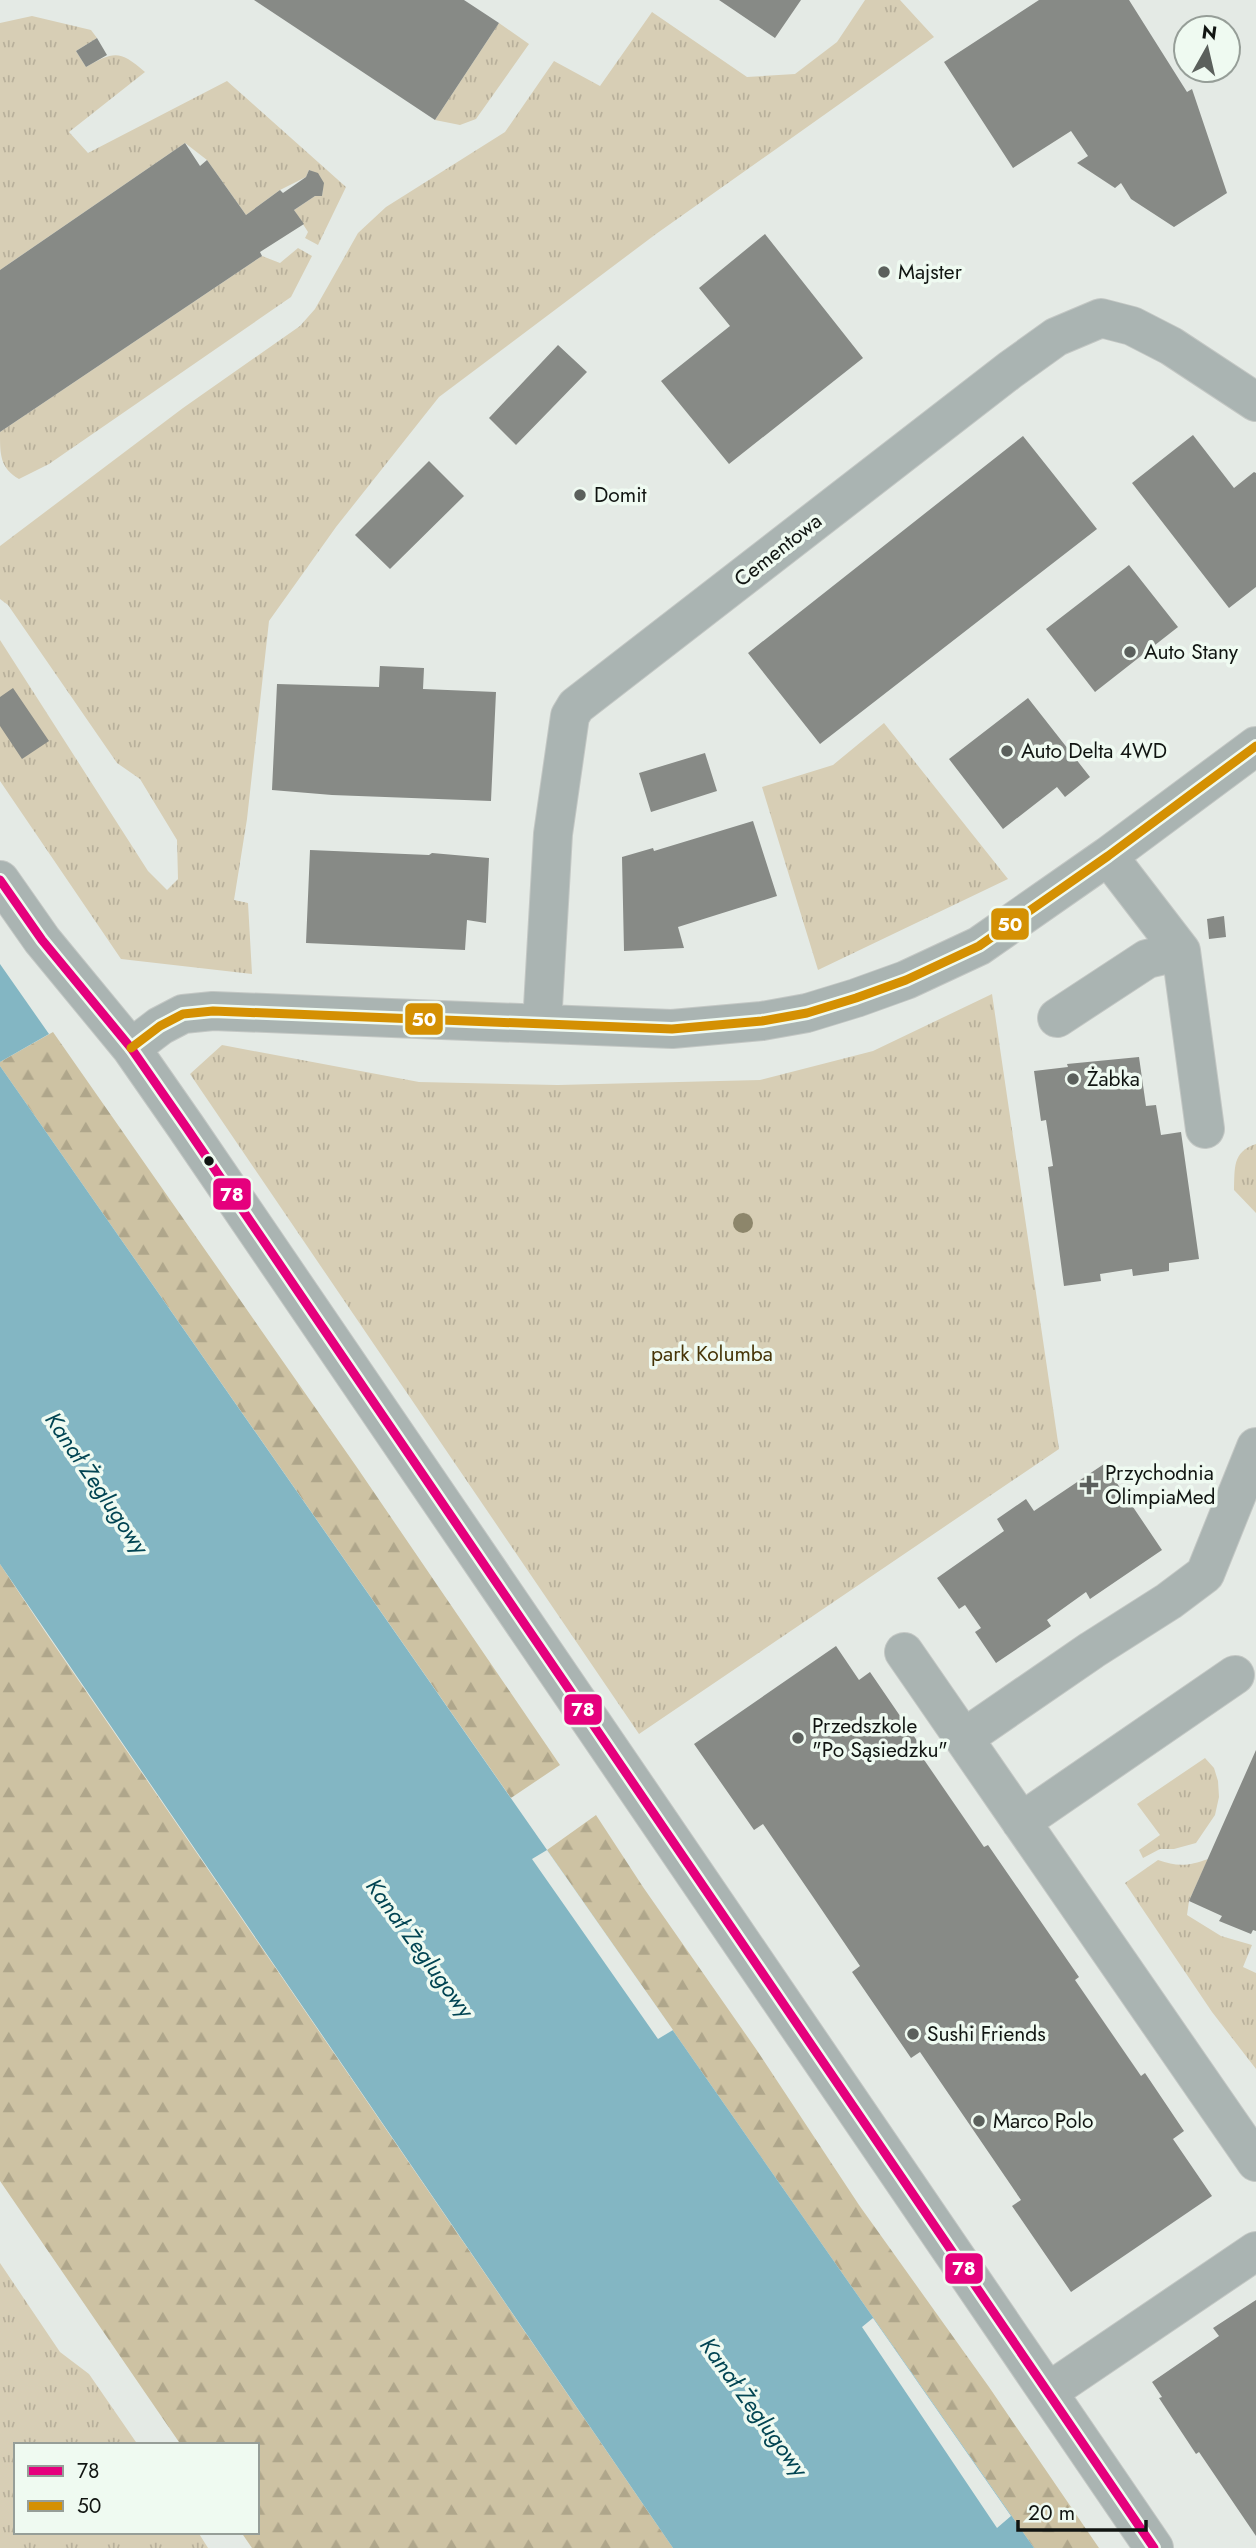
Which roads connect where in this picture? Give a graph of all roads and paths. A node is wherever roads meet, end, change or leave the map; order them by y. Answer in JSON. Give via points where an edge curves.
{"nodes":[{"id":1,"x":1256,"y":401,"type":"edge"},
{"id":2,"x":1256,"y":746,"type":"edge"},
{"id":3,"x":1108,"y":856,"type":"junction"},
{"id":4,"x":0,"y":880,"type":"edge"},
{"id":5,"x":1181,"y":951,"type":"junction"},
{"id":6,"x":1057,"y":1018,"type":"dead end"},
{"id":7,"x":542,"y":1024,"type":"junction"},
{"id":8,"x":131,"y":1048,"type":"junction"},
{"id":9,"x":1205,"y":1129,"type":"dead end"},
{"id":10,"x":1255,"y":1452,"type":"edge"},
{"id":11,"x":904,"y":1652,"type":"dead end"},
{"id":12,"x":1235,"y":1675,"type":"dead end"},
{"id":13,"x":964,"y":1738,"type":"junction"},
{"id":14,"x":1021,"y":1822,"type":"junction"},
{"id":15,"x":1256,"y":2162,"type":"edge"},
{"id":16,"x":1256,"y":2251,"type":"edge"},
{"id":17,"x":1048,"y":2392,"type":"junction"},
{"id":18,"x":1154,"y":2548,"type":"edge"}],
"edges":[{"from":1,"to":7,"type":"street","name":"Cementowa","via":[[1132,326],[1101,318],[1056,337],[576,706],[570,716],[554,834]]},
{"from":2,"to":3,"type":"street"},
{"from":3,"to":5,"type":"street"},
{"from":3,"to":7,"type":"street","via":[[979,946],[928,970],[807,1013],[672,1030]]},
{"from":4,"to":8,"type":"street","via":[[42,940]]},
{"from":5,"to":6,"type":"street","via":[[1147,959]]},
{"from":5,"to":9,"type":"street"},
{"from":7,"to":8,"type":"street","via":[[213,1011],[183,1014]]},
{"from":8,"to":17,"type":"street"},
{"from":10,"to":13,"type":"street","via":[[1205,1574]]},
{"from":11,"to":13,"type":"street"},
{"from":12,"to":14,"type":"street"},
{"from":13,"to":14,"type":"street"},
{"from":14,"to":15,"type":"street"},
{"from":16,"to":17,"type":"street"},
{"from":17,"to":18,"type":"street"}]}
